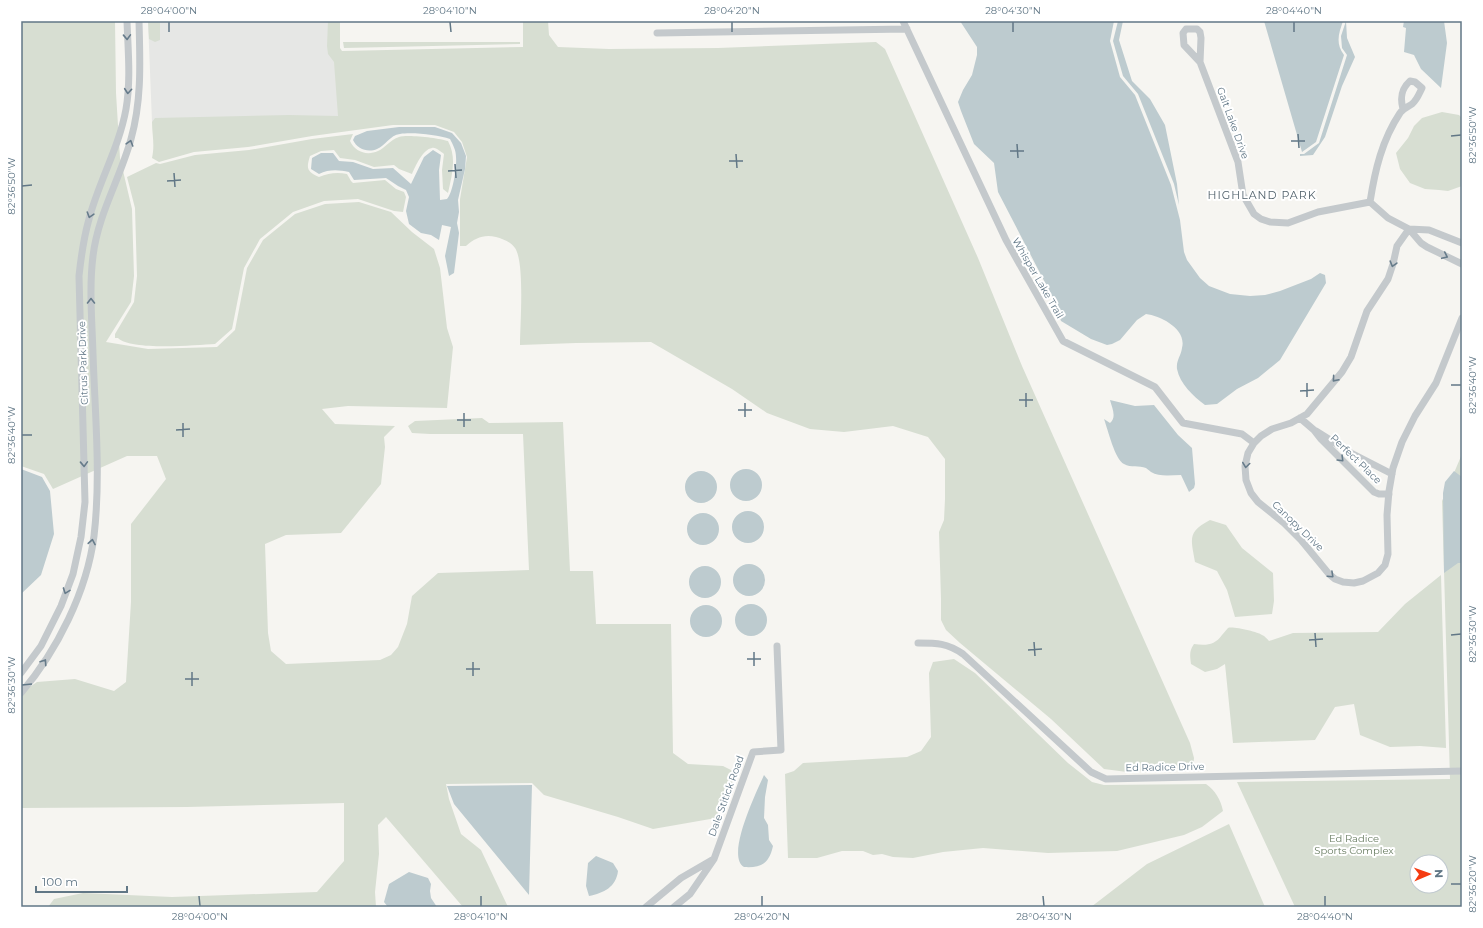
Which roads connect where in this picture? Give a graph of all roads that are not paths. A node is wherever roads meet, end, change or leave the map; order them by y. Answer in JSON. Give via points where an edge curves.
{"nodes":[{"id":1,"x":127,"y":21,"type":"edge"},
{"id":2,"x":139,"y":21,"type":"edge"},
{"id":3,"x":903,"y":21,"type":"edge"},
{"id":4,"x":907,"y":29,"type":"junction"},
{"id":5,"x":657,"y":33,"type":"dead end"},
{"id":6,"x":1200,"y":62,"type":"dead end"},
{"id":7,"x":1403,"y":109,"type":"dead end"},
{"id":8,"x":1370,"y":202,"type":"junction"},
{"id":9,"x":1408,"y":229,"type":"junction"},
{"id":10,"x":1462,"y":243,"type":"edge"},
{"id":11,"x":1462,"y":264,"type":"edge"},
{"id":12,"x":1462,"y":318,"type":"edge"},
{"id":13,"x":1300,"y":418,"type":"junction"},
{"id":14,"x":95,"y":424,"type":"junction"},
{"id":15,"x":82,"y":425,"type":"junction"},
{"id":16,"x":1314,"y":430,"type":"junction"},
{"id":17,"x":1254,"y":442,"type":"junction"},
{"id":18,"x":1392,"y":474,"type":"junction"},
{"id":19,"x":1389,"y":494,"type":"junction"},
{"id":20,"x":918,"y":643,"type":"dead end"},
{"id":21,"x":777,"y":646,"type":"dead end"},
{"id":22,"x":21,"y":673,"type":"edge"},
{"id":23,"x":21,"y":693,"type":"edge"},
{"id":24,"x":1462,"y":771,"type":"edge"},
{"id":25,"x":714,"y":859,"type":"junction"},
{"id":26,"x":646,"y":907,"type":"edge"},
{"id":27,"x":674,"y":907,"type":"edge"}],
"edges":[{"from":1,"to":15,"type":"street","name":"Citrus Park Drive","one_way":true,"via":[[126,110],[115,151],[89,219],[81,257],[79,299]]},
{"from":14,"to":2,"type":"street","name":"Citrus Park Drive","one_way":true,"via":[[91,275],[97,235],[107,201],[126,157],[137,113],[140,77]]},
{"from":3,"to":4,"type":"street","name":"Whisper Lake Trail"},
{"from":4,"to":5,"type":"street"},
{"from":4,"to":17,"type":"street","name":"Whisper Lake Trail","via":[[1006,240],[1063,341],[1156,387],[1183,423],[1242,434]]},
{"from":6,"to":8,"type":"street","name":"Galt Lake Drive","via":[[1238,162],[1243,195],[1254,214],[1270,222],[1288,223],[1318,212]]},
{"from":7,"to":8,"type":"street","via":[[1378,159]]},
{"from":8,"to":9,"type":"street","via":[[1388,218]]},
{"from":9,"to":10,"type":"street","via":[[1429,230]]},
{"from":9,"to":11,"type":"street","one_way":true,"via":[[1427,248]]},
{"from":9,"to":13,"type":"street","one_way":true,"via":[[1397,246],[1388,279],[1367,311],[1348,362],[1307,414]]},
{"from":12,"to":18,"type":"street","name":"Canopy Drive","via":[[1436,383],[1402,442]]},
{"from":13,"to":16,"type":"street","name":"Perfect Place"},
{"from":13,"to":17,"type":"street","via":[[1272,429]]},
{"from":14,"to":15,"type":"street"},
{"from":23,"to":14,"type":"street","name":"Citrus Park Drive","one_way":true,"via":[[54,648],[82,585],[89,561],[94,538],[97,495]]},
{"from":15,"to":22,"type":"street","name":"Citrus Park Drive","one_way":true,"via":[[85,502],[73,574],[41,646]]},
{"from":16,"to":18,"type":"street","name":"Perfect Place"},
{"from":16,"to":19,"type":"street","name":"Perfect Place","one_way":true,"via":[[1374,492]]},
{"from":17,"to":19,"type":"street","name":"Canopy Drive","one_way":true,"via":[[1245,466],[1246,480],[1251,493],[1301,540],[1335,579],[1354,583],[1363,581],[1385,565],[1388,554]]},
{"from":18,"to":19,"type":"street","name":"Canopy Drive"},
{"from":20,"to":24,"type":"street","name":"Ed Radice Drive","via":[[947,645],[963,654],[1091,772],[1106,779]]},
{"from":21,"to":25,"type":"street","name":"Dale Stitick Road","via":[[781,750],[753,752]]},
{"from":25,"to":26,"type":"street","via":[[681,878]]},
{"from":25,"to":27,"type":"street","name":"Dale Stitick Road","via":[[690,894]]}]}
